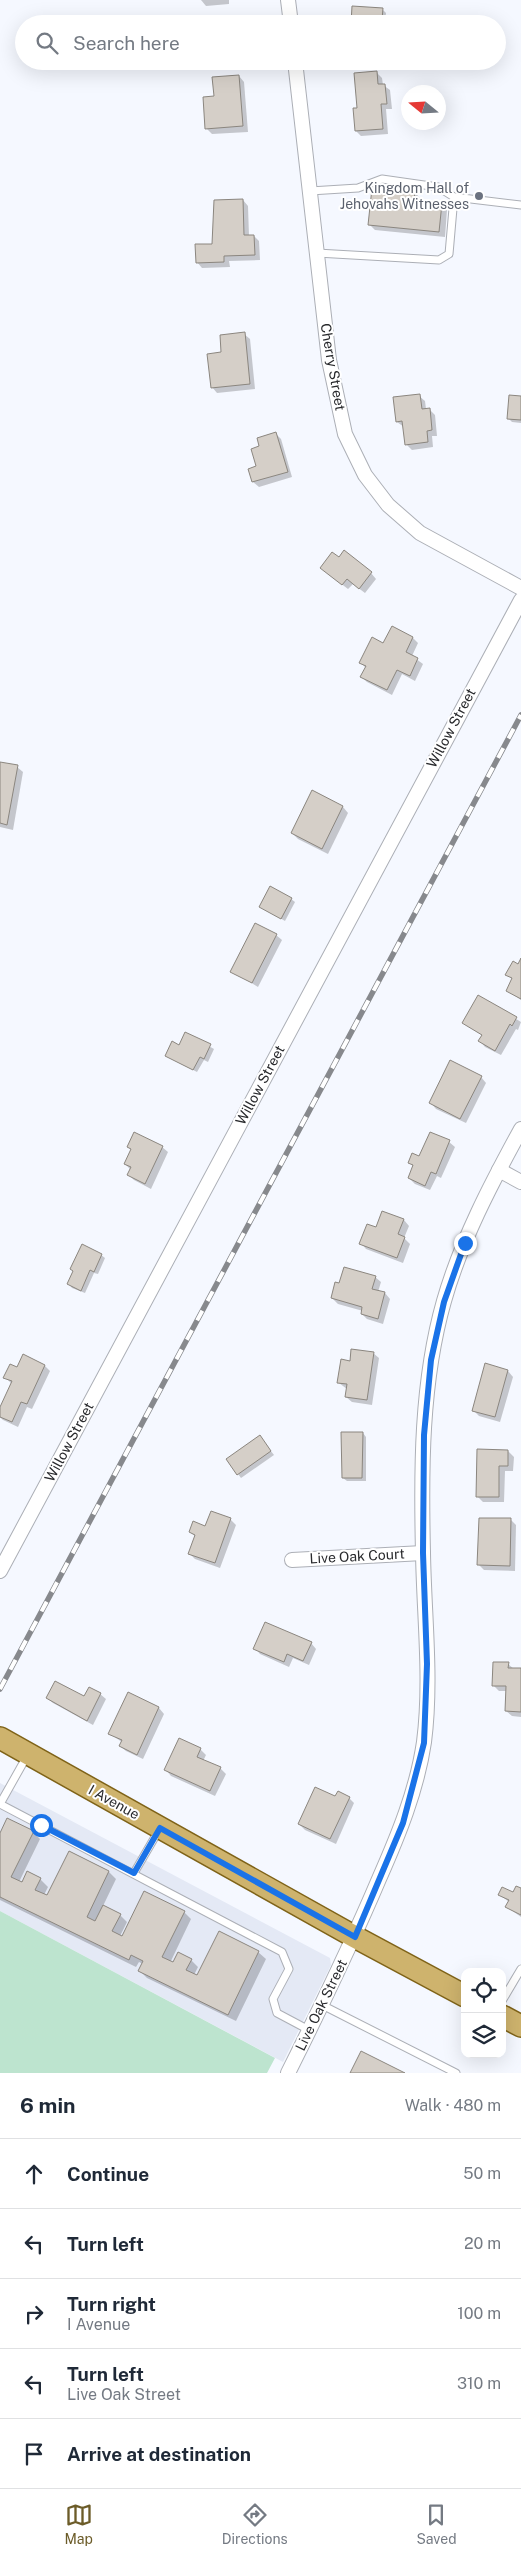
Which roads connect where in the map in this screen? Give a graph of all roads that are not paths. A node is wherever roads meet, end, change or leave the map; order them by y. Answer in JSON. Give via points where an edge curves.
{"nodes":[{"id":1,"x":288,"y":0,"type":"edge"},
{"id":2,"x":290,"y":15,"type":"edge"},
{"id":3,"x":296,"y":70,"type":"edge"},
{"id":4,"x":310,"y":191,"type":"junction"},
{"id":5,"x":454,"y":197,"type":"junction"},
{"id":6,"x":521,"y":205,"type":"edge"},
{"id":7,"x":317,"y":253,"type":"junction"},
{"id":8,"x":521,"y":588,"type":"edge"},
{"id":9,"x":521,"y":600,"type":"edge"},
{"id":10,"x":521,"y":1129,"type":"edge"},
{"id":11,"x":499,"y":1170,"type":"junction"},
{"id":12,"x":521,"y":1182,"type":"edge"},
{"id":13,"x":423,"y":1553,"type":"junction"},
{"id":14,"x":292,"y":1560,"type":"dead end"},
{"id":15,"x":0,"y":1571,"type":"edge"},
{"id":16,"x":0,"y":1738,"type":"edge"},
{"id":17,"x":28,"y":1754,"type":"junction"},
{"id":18,"x":0,"y":1804,"type":"edge"},
{"id":19,"x":160,"y":1828,"type":"junction"},
{"id":20,"x":134,"y":1873,"type":"junction"},
{"id":21,"x":355,"y":1937,"type":"junction"},
{"id":22,"x":521,"y":1969,"type":"edge"},
{"id":23,"x":461,"y":1994,"type":"edge"},
{"id":24,"x":506,"y":1994,"type":"edge"},
{"id":25,"x":322,"y":2005,"type":"junction"},
{"id":26,"x":506,"y":2018,"type":"edge"},
{"id":27,"x":521,"y":2026,"type":"edge"},
{"id":28,"x":309,"y":2030,"type":"junction"},
{"id":29,"x":288,"y":2073,"type":"edge"},
{"id":30,"x":456,"y":2073,"type":"edge"}],
"edges":[{"from":1,"to":2,"type":"street"},
{"from":3,"to":4,"type":"street","name":"Cherry Street"},
{"from":4,"to":5,"type":"lane","via":[[358,188],[382,179],[438,187]]},
{"from":4,"to":7,"type":"street","name":"Cherry Street"},
{"from":5,"to":6,"type":"lane"},
{"from":5,"to":7,"type":"lane","via":[[449,254],[439,260]]},
{"from":7,"to":8,"type":"street","name":"Cherry Street","via":[[330,360],[343,425],[365,475],[388,505],[420,533]]},
{"from":9,"to":15,"type":"street","name":"Willow Street"},
{"from":10,"to":11,"type":"street","name":"Live Oak Street"},
{"from":11,"to":12,"type":"street"},
{"from":11,"to":13,"type":"street","name":"Live Oak Street","via":[[462,1251],[444,1302],[431,1360],[424,1435]]},
{"from":13,"to":14,"type":"street","name":"Live Oak Court"},
{"from":13,"to":21,"type":"street","name":"Live Oak Street","via":[[427,1664],[424,1743],[403,1823]]},
{"from":16,"to":17,"type":"main road","name":"I Avenue"},
{"from":17,"to":18,"type":"lane"},
{"from":17,"to":19,"type":"main road","name":"I Avenue"},
{"from":18,"to":20,"type":"lane"},
{"from":19,"to":20,"type":"lane"},
{"from":19,"to":21,"type":"main road","name":"I Avenue"},
{"from":20,"to":28,"type":"lane","via":[[282,1952],[289,1969],[273,1999],[277,2013]]},
{"from":21,"to":23,"type":"main road","name":"I Avenue"},
{"from":21,"to":25,"type":"street","name":"Live Oak Street"},
{"from":22,"to":24,"type":"lane"},
{"from":25,"to":28,"type":"street","name":"Live Oak Street"},
{"from":25,"to":30,"type":"lane"},
{"from":26,"to":27,"type":"main road"},
{"from":28,"to":29,"type":"street","name":"Live Oak Street"}]}
